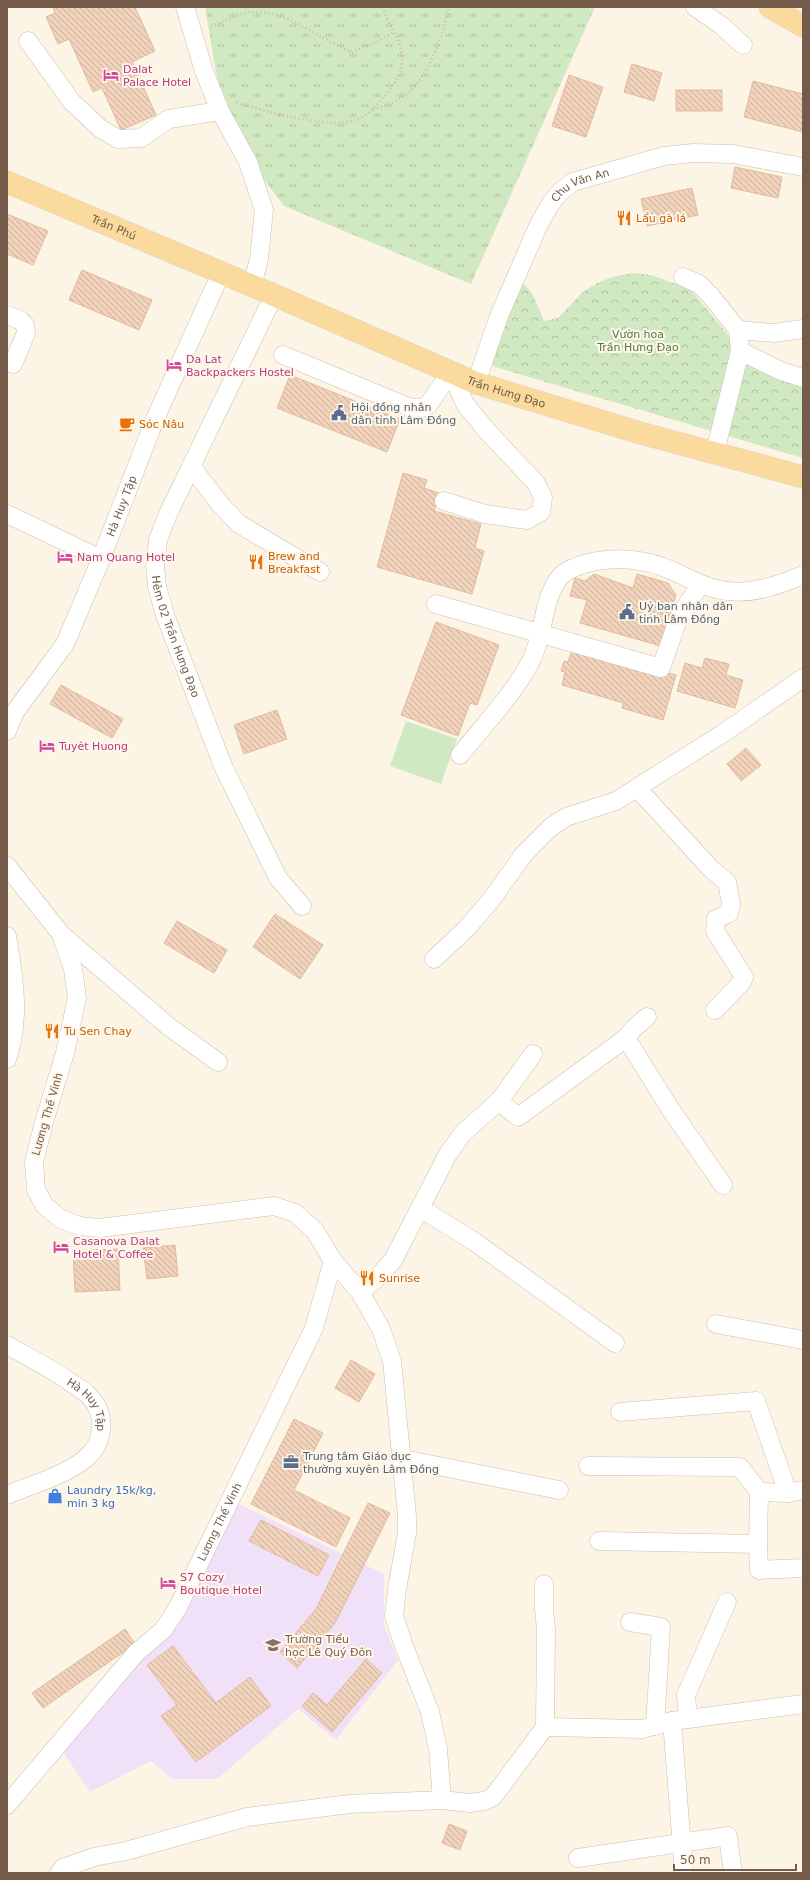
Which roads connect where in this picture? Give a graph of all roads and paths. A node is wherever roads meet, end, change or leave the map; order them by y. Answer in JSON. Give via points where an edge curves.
{"nodes":[{"id":1,"x":185,"y":7,"type":"edge"},
{"id":2,"x":383,"y":7,"type":"edge"},
{"id":3,"x":449,"y":7,"type":"edge"},
{"id":4,"x":695,"y":7,"type":"edge"},
{"id":5,"x":770,"y":7,"type":"edge"},
{"id":6,"x":211,"y":26,"type":"dead end"},
{"id":7,"x":803,"y":26,"type":"edge"},
{"id":8,"x":394,"y":32,"type":"junction"},
{"id":9,"x":28,"y":41,"type":"dead end"},
{"id":10,"x":743,"y":45,"type":"dead end"},
{"id":11,"x":225,"y":106,"type":"junction"},
{"id":12,"x":370,"y":110,"type":"junction"},
{"id":13,"x":803,"y":167,"type":"edge"},
{"id":14,"x":7,"y":182,"type":"edge"},
{"id":15,"x":222,"y":272,"type":"junction"},
{"id":16,"x":683,"y":277,"type":"dead end"},
{"id":17,"x":252,"y":286,"type":"junction"},
{"id":18,"x":274,"y":295,"type":"junction"},
{"id":19,"x":7,"y":315,"type":"edge"},
{"id":20,"x":803,"y":329,"type":"edge"},
{"id":21,"x":738,"y":330,"type":"junction"},
{"id":22,"x":740,"y":351,"type":"junction"},
{"id":23,"x":283,"y":355,"type":"dead end"},
{"id":24,"x":13,"y":364,"type":"dead end"},
{"id":25,"x":451,"y":372,"type":"junction"},
{"id":26,"x":803,"y":378,"type":"edge"},
{"id":27,"x":476,"y":383,"type":"junction"},
{"id":28,"x":714,"y":452,"type":"junction"},
{"id":29,"x":191,"y":466,"type":"junction"},
{"id":30,"x":803,"y":477,"type":"edge"},
{"id":31,"x":444,"y":501,"type":"dead end"},
{"id":32,"x":7,"y":514,"type":"edge"},
{"id":33,"x":101,"y":559,"type":"junction"},
{"id":34,"x":320,"y":572,"type":"dead end"},
{"id":35,"x":803,"y":575,"type":"edge"},
{"id":36,"x":700,"y":584,"type":"junction"},
{"id":37,"x":436,"y":604,"type":"dead end"},
{"id":38,"x":540,"y":632,"type":"junction"},
{"id":39,"x":803,"y":678,"type":"edge"},
{"id":40,"x":11,"y":709,"type":"edge"},
{"id":41,"x":7,"y":731,"type":"edge"},
{"id":42,"x":460,"y":755,"type":"dead end"},
{"id":43,"x":637,"y":788,"type":"junction"},
{"id":44,"x":7,"y":866,"type":"edge"},
{"id":45,"x":302,"y":906,"type":"dead end"},
{"id":46,"x":61,"y":934,"type":"junction"},
{"id":47,"x":7,"y":936,"type":"edge"},
{"id":48,"x":434,"y":959,"type":"dead end"},
{"id":49,"x":715,"y":1010,"type":"dead end"},
{"id":50,"x":647,"y":1017,"type":"dead end"},
{"id":51,"x":10,"y":1029,"type":"edge"},
{"id":52,"x":626,"y":1038,"type":"junction"},
{"id":53,"x":533,"y":1054,"type":"dead end"},
{"id":54,"x":7,"y":1059,"type":"edge"},
{"id":55,"x":218,"y":1062,"type":"dead end"},
{"id":56,"x":499,"y":1101,"type":"junction"},
{"id":57,"x":723,"y":1185,"type":"dead end"},
{"id":58,"x":420,"y":1208,"type":"junction"},
{"id":59,"x":333,"y":1261,"type":"junction"},
{"id":60,"x":360,"y":1292,"type":"junction"},
{"id":61,"x":716,"y":1324,"type":"dead end"},
{"id":62,"x":803,"y":1340,"type":"edge"},
{"id":63,"x":615,"y":1343,"type":"dead end"},
{"id":64,"x":7,"y":1345,"type":"edge"},
{"id":65,"x":620,"y":1412,"type":"dead end"},
{"id":66,"x":403,"y":1459,"type":"junction"},
{"id":67,"x":588,"y":1466,"type":"dead end"},
{"id":68,"x":560,"y":1490,"type":"dead end"},
{"id":69,"x":759,"y":1492,"type":"junction"},
{"id":70,"x":795,"y":1492,"type":"edge"},
{"id":71,"x":7,"y":1495,"type":"edge"},
{"id":72,"x":599,"y":1541,"type":"dead end"},
{"id":73,"x":758,"y":1544,"type":"junction"},
{"id":74,"x":803,"y":1568,"type":"edge"},
{"id":75,"x":544,"y":1584,"type":"dead end"},
{"id":76,"x":727,"y":1602,"type":"dead end"},
{"id":77,"x":630,"y":1622,"type":"dead end"},
{"id":78,"x":803,"y":1704,"type":"edge"},
{"id":79,"x":680,"y":1720,"type":"junction"},
{"id":80,"x":655,"y":1726,"type":"junction"},
{"id":81,"x":545,"y":1727,"type":"junction"},
{"id":82,"x":442,"y":1800,"type":"junction"},
{"id":83,"x":7,"y":1805,"type":"edge"},
{"id":84,"x":681,"y":1843,"type":"junction"},
{"id":85,"x":578,"y":1858,"type":"dead end"},
{"id":86,"x":59,"y":1873,"type":"edge"},
{"id":87,"x":684,"y":1873,"type":"edge"},
{"id":88,"x":733,"y":1873,"type":"edge"}],
"edges":[{"from":1,"to":11,"type":"street","via":[[204,71]]},
{"from":2,"to":8,"type":"path"},
{"from":3,"to":12,"type":"path","via":[[433,56],[422,77],[405,96]]},
{"from":4,"to":10,"type":"street"},
{"from":5,"to":7,"type":"main road"},
{"from":6,"to":8,"type":"path","via":[[251,12],[271,14],[291,21],[351,52],[373,44]]},
{"from":8,"to":12,"type":"path","via":[[404,58],[397,80]]},
{"from":9,"to":11,"type":"street","via":[[72,102],[101,129],[118,139],[141,138],[169,119]]},
{"from":11,"to":12,"type":"path","via":[[269,111],[312,121],[341,122],[360,118]]},
{"from":11,"to":17,"type":"street","via":[[264,210],[259,259]]},
{"from":13,"to":27,"type":"street","name":"Chu Văn An","via":[[733,154],[693,153],[664,156],[573,182],[551,203],[539,224],[499,316]]},
{"from":14,"to":15,"type":"main road","name":"Trần Phú"},
{"from":15,"to":17,"type":"main road","name":"Trần Hưng Đạo"},
{"from":15,"to":33,"type":"street","name":"Hà Huy Tập","via":[[155,418]]},
{"from":16,"to":21,"type":"street","via":[[699,284]]},
{"from":17,"to":18,"type":"main road","name":"Trần Hưng Đạo"},
{"from":18,"to":25,"type":"main road","name":"Trần Hưng Đạo"},
{"from":18,"to":29,"type":"street","name":"Hẻm 02 Trần Hưng Đạo"},
{"from":19,"to":24,"type":"street","via":[[20,320],[25,325],[26,333]]},
{"from":20,"to":21,"type":"street","via":[[774,333]]},
{"from":21,"to":22,"type":"street"},
{"from":22,"to":26,"type":"street","via":[[781,371]]},
{"from":22,"to":28,"type":"street"},
{"from":23,"to":25,"type":"street","via":[[412,408],[428,405]]},
{"from":25,"to":27,"type":"main road","name":"Trần Hưng Đạo"},
{"from":25,"to":31,"type":"street","via":[[465,404],[536,482],[543,498],[541,512],[527,520],[485,514]]},
{"from":27,"to":28,"type":"main road","name":"Trần Hưng Đạo","via":[[637,432]]},
{"from":28,"to":30,"type":"main road","name":"Trần Hưng Đạo"},
{"from":29,"to":34,"type":"street","via":[[238,524]]},
{"from":29,"to":45,"type":"street","name":"Hẻm 02 Trần Hưng Đạo","via":[[158,540],[155,565],[157,586],[165,615],[222,766],[278,878]]},
{"from":32,"to":33,"type":"street"},
{"from":33,"to":40,"type":"street","name":"Hà Huy Tập","via":[[65,644]]},
{"from":35,"to":36,"type":"street","via":[[754,590],[722,591]]},
{"from":36,"to":38,"type":"street","via":[[672,570],[635,560],[602,559],[580,565],[560,577],[552,591]]},
{"from":36,"to":38,"type":"street","via":[[679,617],[661,668]]},
{"from":37,"to":38,"type":"street"},
{"from":38,"to":42,"type":"street","via":[[532,659],[519,682]]},
{"from":39,"to":43,"type":"street"},
{"from":40,"to":41,"type":"street","name":"Hà Huy Tập"},
{"from":43,"to":48,"type":"street","via":[[616,801],[566,817],[551,827],[524,854],[491,900],[466,929]]},
{"from":43,"to":49,"type":"street","via":[[711,869],[727,882],[731,904],[729,913],[716,919],[715,931],[744,977]]},
{"from":44,"to":46,"type":"street","name":"Lương Thế Vinh"},
{"from":46,"to":55,"type":"street","via":[[168,1026]]},
{"from":46,"to":59,"type":"street","name":"Lương Thế Vinh","via":[[73,968],[77,998],[65,1053],[34,1162],[36,1190],[45,1206],[61,1219],[79,1226],[100,1228],[274,1206],[295,1212],[315,1231]]},
{"from":47,"to":51,"type":"street","via":[[16,999]]},
{"from":50,"to":52,"type":"street"},
{"from":51,"to":54,"type":"street"},
{"from":52,"to":56,"type":"street","via":[[518,1117]]},
{"from":52,"to":57,"type":"street","via":[[671,1110]]},
{"from":53,"to":56,"type":"street"},
{"from":56,"to":58,"type":"street","via":[[463,1133],[448,1154]]},
{"from":58,"to":60,"type":"street","via":[[393,1260]]},
{"from":58,"to":63,"type":"street","via":[[475,1242]]},
{"from":59,"to":60,"type":"street","name":"Lương Thế Vinh"},
{"from":59,"to":83,"type":"street","name":"Lương Thế Vinh","via":[[314,1328],[177,1608],[163,1630],[136,1653]]},
{"from":60,"to":66,"type":"street","name":"Lương Thế Vinh","via":[[381,1329],[392,1361]]},
{"from":61,"to":62,"type":"street"},
{"from":64,"to":71,"type":"street","name":"Hà Huy Tập","via":[[54,1371],[89,1395],[100,1414],[102,1431],[98,1443],[85,1459],[58,1475]]},
{"from":65,"to":70,"type":"street","via":[[756,1401]]},
{"from":66,"to":68,"type":"street"},
{"from":66,"to":82,"type":"street","name":"Lương Thế Vinh","via":[[407,1533],[394,1616],[430,1712],[438,1749]]},
{"from":67,"to":69,"type":"street","via":[[740,1467]]},
{"from":69,"to":70,"type":"street"},
{"from":69,"to":73,"type":"street"},
{"from":72,"to":73,"type":"street"},
{"from":73,"to":74,"type":"street","via":[[759,1570]]},
{"from":75,"to":81,"type":"street"},
{"from":76,"to":79,"type":"street","via":[[686,1695]]},
{"from":77,"to":80,"type":"street","via":[[661,1627]]},
{"from":78,"to":79,"type":"street"},
{"from":79,"to":80,"type":"street"},
{"from":79,"to":84,"type":"street"},
{"from":80,"to":81,"type":"street","via":[[642,1729]]},
{"from":81,"to":82,"type":"street","via":[[493,1797],[470,1803]]},
{"from":82,"to":86,"type":"street","via":[[350,1804],[247,1817],[94,1857],[63,1868]]},
{"from":84,"to":85,"type":"street"},
{"from":84,"to":87,"type":"street"},
{"from":84,"to":88,"type":"street","via":[[728,1836]]}]}
